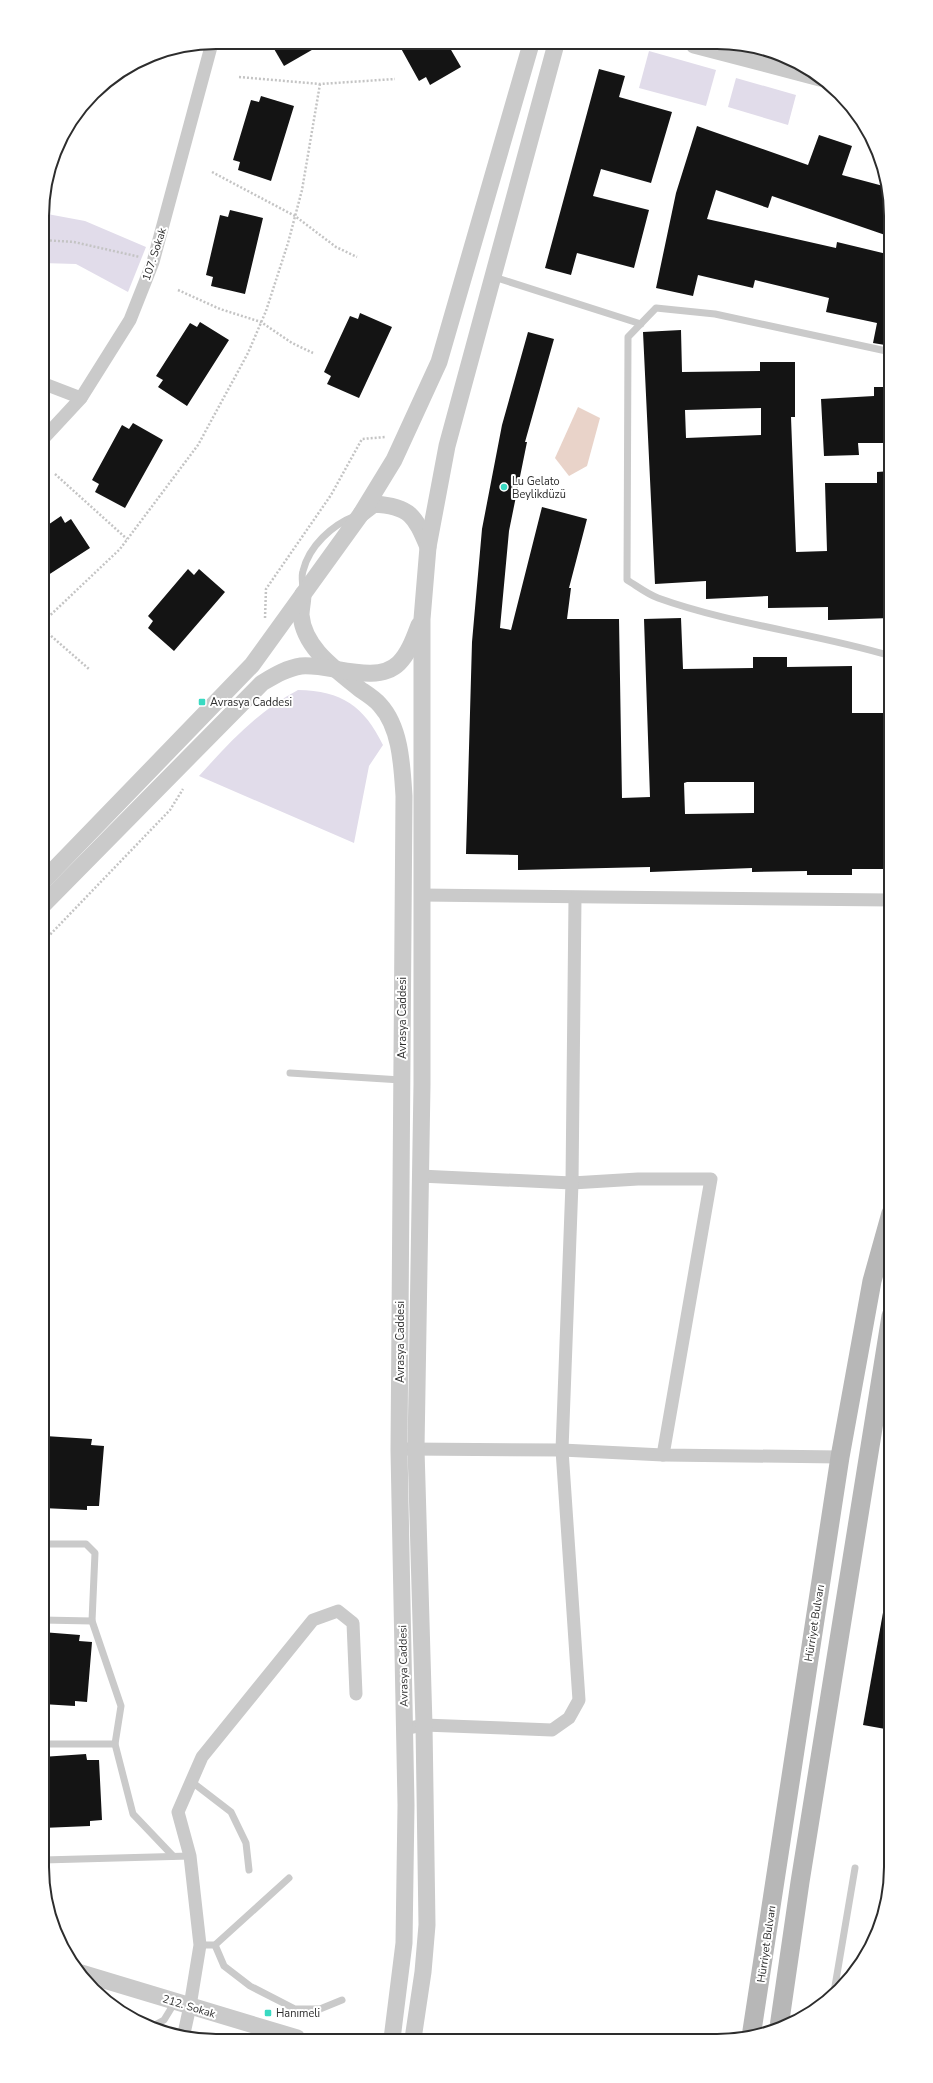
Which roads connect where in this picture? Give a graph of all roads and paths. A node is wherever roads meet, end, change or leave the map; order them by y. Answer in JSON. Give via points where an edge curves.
{"nodes":[{"id":1,"x":210,"y":49,"type":"edge"},
{"id":2,"x":530,"y":49,"type":"edge"},
{"id":3,"x":555,"y":49,"type":"edge"},
{"id":4,"x":714,"y":49,"type":"edge"},
{"id":5,"x":805,"y":74,"type":"edge"},
{"id":6,"x":239,"y":77,"type":"dead end"},
{"id":7,"x":395,"y":80,"type":"dead end"},
{"id":8,"x":320,"y":84,"type":"junction"},
{"id":9,"x":212,"y":172,"type":"dead end"},
{"id":10,"x":295,"y":216,"type":"junction"},
{"id":11,"x":49,"y":240,"type":"edge"},
{"id":12,"x":357,"y":256,"type":"dead end"},
{"id":13,"x":153,"y":262,"type":"junction"},
{"id":14,"x":494,"y":277,"type":"junction"},
{"id":15,"x":178,"y":290,"type":"dead end"},
{"id":16,"x":261,"y":322,"type":"junction"},
{"id":17,"x":640,"y":324,"type":"junction"},
{"id":18,"x":884,"y":350,"type":"edge"},
{"id":19,"x":313,"y":352,"type":"dead end"},
{"id":20,"x":49,"y":386,"type":"edge"},
{"id":21,"x":81,"y":398,"type":"junction"},
{"id":22,"x":49,"y":432,"type":"edge"},
{"id":23,"x":388,"y":436,"type":"dead end"},
{"id":24,"x":55,"y":474,"type":"dead end"},
{"id":25,"x":361,"y":514,"type":"junction"},
{"id":26,"x":127,"y":539,"type":"junction"},
{"id":27,"x":428,"y":547,"type":"junction"},
{"id":28,"x":303,"y":594,"type":"junction"},
{"id":29,"x":49,"y":616,"type":"edge"},
{"id":30,"x":422,"y":619,"type":"junction"},
{"id":31,"x":265,"y":622,"type":"dead end"},
{"id":32,"x":49,"y":634,"type":"edge"},
{"id":33,"x":884,"y":654,"type":"edge"},
{"id":34,"x":89,"y":669,"type":"dead end"},
{"id":35,"x":336,"y":669,"type":"junction"},
{"id":36,"x":187,"y":783,"type":"dead end"},
{"id":37,"x":49,"y":875,"type":"edge"},
{"id":38,"x":421,"y":895,"type":"junction"},
{"id":39,"x":575,"y":898,"type":"junction"},
{"id":40,"x":49,"y":899,"type":"edge"},
{"id":41,"x":884,"y":900,"type":"edge"},
{"id":42,"x":49,"y":936,"type":"edge"},
{"id":43,"x":290,"y":1073,"type":"dead end"},
{"id":44,"x":402,"y":1080,"type":"junction"},
{"id":45,"x":420,"y":1176,"type":"junction"},
{"id":46,"x":572,"y":1183,"type":"junction"},
{"id":47,"x":884,"y":1235,"type":"edge"},
{"id":48,"x":884,"y":1360,"type":"edge"},
{"id":49,"x":416,"y":1449,"type":"junction"},
{"id":50,"x":399,"y":1450,"type":"junction"},
{"id":51,"x":562,"y":1450,"type":"junction"},
{"id":52,"x":663,"y":1455,"type":"junction"},
{"id":53,"x":840,"y":1457,"type":"junction"},
{"id":54,"x":49,"y":1544,"type":"edge"},
{"id":55,"x":49,"y":1620,"type":"edge"},
{"id":56,"x":92,"y":1621,"type":"junction"},
{"id":57,"x":356,"y":1694,"type":"dead end"},
{"id":58,"x":424,"y":1725,"type":"junction"},
{"id":59,"x":404,"y":1729,"type":"junction"},
{"id":60,"x":49,"y":1744,"type":"edge"},
{"id":61,"x":115,"y":1744,"type":"junction"},
{"id":62,"x":192,"y":1782,"type":"junction"},
{"id":63,"x":173,"y":1856,"type":"junction"},
{"id":64,"x":190,"y":1856,"type":"junction"},
{"id":65,"x":49,"y":1860,"type":"edge"},
{"id":66,"x":405,"y":1863,"type":"junction"},
{"id":67,"x":426,"y":1863,"type":"junction"},
{"id":68,"x":855,"y":1868,"type":"dead end"},
{"id":69,"x":249,"y":1870,"type":"dead end"},
{"id":70,"x":289,"y":1878,"type":"dead end"},
{"id":71,"x":200,"y":1945,"type":"junction"},
{"id":72,"x":215,"y":1945,"type":"junction"},
{"id":73,"x":89,"y":1975,"type":"edge"},
{"id":74,"x":835,"y":1985,"type":"edge"},
{"id":75,"x":342,"y":2000,"type":"dead end"},
{"id":76,"x":183,"y":2004,"type":"junction"},
{"id":77,"x":780,"y":2021,"type":"edge"},
{"id":78,"x":158,"y":2023,"type":"edge"},
{"id":79,"x":752,"y":2030,"type":"edge"},
{"id":80,"x":183,"y":2031,"type":"edge"},
{"id":81,"x":284,"y":2034,"type":"edge"},
{"id":82,"x":393,"y":2034,"type":"edge"},
{"id":83,"x":414,"y":2034,"type":"edge"}],
"edges":[{"from":1,"to":13,"type":"street","name":"107. Sokak"},
{"from":2,"to":25,"type":"street","via":[[439,362],[394,460]]},
{"from":3,"to":14,"type":"street"},
{"from":4,"to":5,"type":"street"},
{"from":6,"to":8,"type":"path"},
{"from":7,"to":8,"type":"path"},
{"from":8,"to":10,"type":"path","via":[[302,190]]},
{"from":9,"to":10,"type":"path"},
{"from":10,"to":12,"type":"path","via":[[336,246]]},
{"from":10,"to":16,"type":"path"},
{"from":11,"to":13,"type":"path","via":[[74,242]]},
{"from":13,"to":21,"type":"street","name":"107. Sokak","via":[[130,320]]},
{"from":14,"to":17,"type":"lane"},
{"from":14,"to":27,"type":"street","via":[[447,446]]},
{"from":15,"to":16,"type":"path","via":[[220,309]]},
{"from":16,"to":19,"type":"path","via":[[292,343]]},
{"from":16,"to":26,"type":"path","via":[[248,353],[198,445]]},
{"from":17,"to":18,"type":"lane","via":[[656,308],[715,314]]},
{"from":17,"to":33,"type":"lane","via":[[628,337],[627,580],[657,598],[712,614],[860,646]]},
{"from":20,"to":21,"type":"street"},
{"from":21,"to":22,"type":"street","name":"107. Sokak"},
{"from":23,"to":31,"type":"path","via":[[362,439],[331,495],[266,589]]},
{"from":24,"to":26,"type":"path"},
{"from":25,"to":27,"type":"street","via":[[374,504],[388,505],[405,511],[416,520]]},
{"from":25,"to":28,"type":"street"},
{"from":26,"to":29,"type":"path","via":[[100,569]]},
{"from":27,"to":30,"type":"street"},
{"from":28,"to":35,"type":"street","name":"Avrasya Caddesi","via":[[301,614],[304,631],[314,648]]},
{"from":28,"to":37,"type":"street","via":[[252,665]]},
{"from":30,"to":35,"type":"street","via":[[399,663],[386,671],[371,674]]},
{"from":30,"to":38,"type":"street"},
{"from":32,"to":34,"type":"path"},
{"from":35,"to":40,"type":"street","via":[[302,666],[281,672],[262,684]]},
{"from":35,"to":44,"type":"street","name":"Avrasya Caddesi","via":[[381,705],[394,730],[402,768]]},
{"from":36,"to":42,"type":"path","via":[[170,810]]},
{"from":38,"to":39,"type":"street"},
{"from":38,"to":45,"type":"street"},
{"from":39,"to":41,"type":"street"},
{"from":39,"to":46,"type":"street"},
{"from":43,"to":44,"type":"lane"},
{"from":44,"to":50,"type":"street","name":"Avrasya Caddesi"},
{"from":45,"to":46,"type":"street"},
{"from":45,"to":49,"type":"street"},
{"from":46,"to":51,"type":"street"},
{"from":46,"to":52,"type":"street","via":[[638,1178],[711,1179]]},
{"from":47,"to":53,"type":"main road","name":"Hürriyet Bulvarı","via":[[871,1288]]},
{"from":48,"to":77,"type":"main road"},
{"from":49,"to":50,"type":"street"},
{"from":49,"to":51,"type":"street"},
{"from":49,"to":58,"type":"street"},
{"from":50,"to":59,"type":"street","name":"Avrasya Caddesi"},
{"from":51,"to":52,"type":"street"},
{"from":51,"to":58,"type":"street","via":[[579,1700],[569,1718],[552,1730]]},
{"from":52,"to":53,"type":"street"},
{"from":53,"to":79,"type":"main road","name":"Hürriyet Bulvarı"},
{"from":54,"to":56,"type":"lane","via":[[86,1544],[95,1553]]},
{"from":55,"to":56,"type":"lane"},
{"from":56,"to":61,"type":"lane","via":[[122,1706]]},
{"from":57,"to":62,"type":"street","via":[[352,1623],[338,1611],[313,1620],[202,1757]]},
{"from":58,"to":59,"type":"street"},
{"from":58,"to":67,"type":"street"},
{"from":59,"to":66,"type":"street","name":"Avrasya Caddesi"},
{"from":60,"to":61,"type":"lane"},
{"from":61,"to":63,"type":"lane","via":[[133,1814]]},
{"from":62,"to":64,"type":"street","via":[[178,1812]]},
{"from":62,"to":69,"type":"lane","via":[[231,1812],[246,1843]]},
{"from":63,"to":64,"type":"lane"},
{"from":63,"to":65,"type":"lane"},
{"from":64,"to":71,"type":"street"},
{"from":66,"to":67,"type":"street"},
{"from":66,"to":82,"type":"street","name":"Avrasya Caddesi","via":[[404,1943]]},
{"from":67,"to":83,"type":"street","via":[[426,1925]]},
{"from":68,"to":74,"type":"lane"},
{"from":70,"to":72,"type":"lane"},
{"from":71,"to":72,"type":"lane"},
{"from":71,"to":76,"type":"street"},
{"from":72,"to":75,"type":"lane","via":[[224,1966],[250,1986],[296,2008],[320,2010]]},
{"from":73,"to":76,"type":"street","name":"212. Sokak"},
{"from":76,"to":78,"type":"lane"},
{"from":76,"to":80,"type":"street"},
{"from":76,"to":81,"type":"street","name":"212. Sokak"}]}
